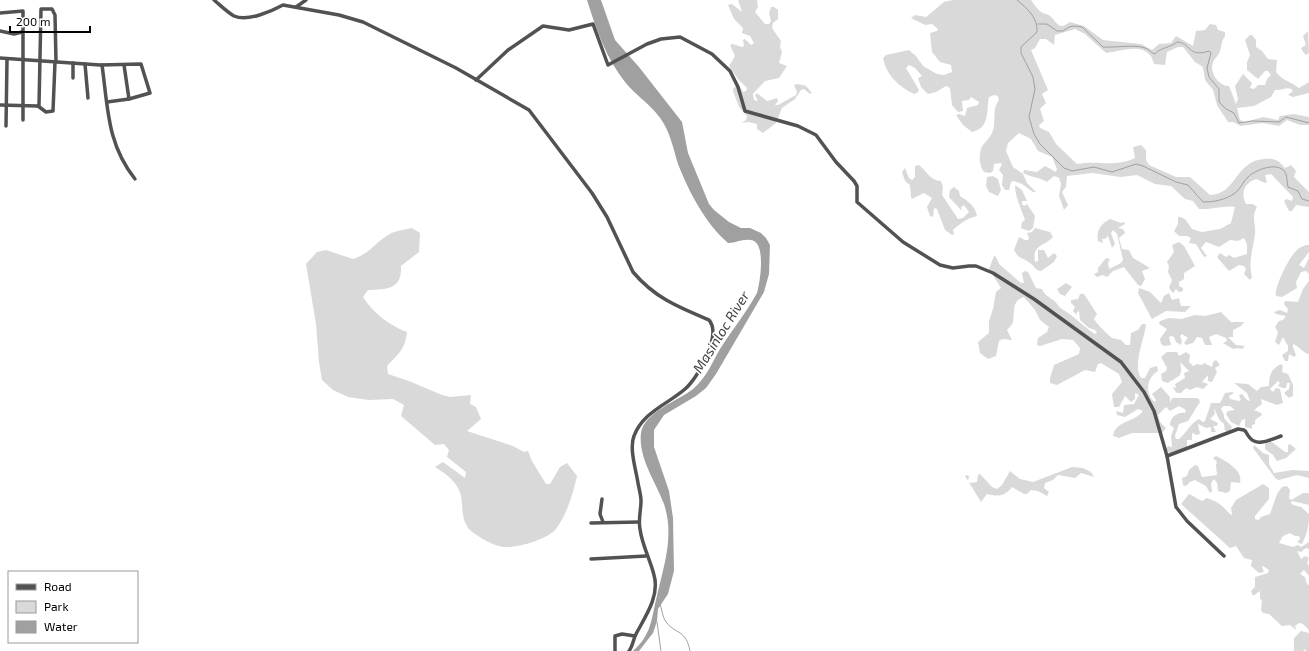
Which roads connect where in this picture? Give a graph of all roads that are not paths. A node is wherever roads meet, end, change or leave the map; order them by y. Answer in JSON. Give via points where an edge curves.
{"nodes":[{"id":1,"x":214,"y":0,"type":"edge"},
{"id":2,"x":306,"y":0,"type":"edge"},
{"id":3,"x":296,"y":7,"type":"junction"},
{"id":4,"x":0,"y":13,"type":"edge"},
{"id":5,"x":0,"y":31,"type":"edge"},
{"id":6,"x":22,"y":32,"type":"junction"},
{"id":7,"x":0,"y":58,"type":"edge"},
{"id":8,"x":7,"y":59,"type":"junction"},
{"id":9,"x":23,"y":59,"type":"junction"},
{"id":10,"x":39,"y":61,"type":"junction"},
{"id":11,"x":56,"y":62,"type":"junction"},
{"id":12,"x":73,"y":63,"type":"junction"},
{"id":13,"x":85,"y":64,"type":"junction"},
{"id":14,"x":124,"y":65,"type":"junction"},
{"id":15,"x":102,"y":66,"type":"junction"},
{"id":16,"x":73,"y":78,"type":"dead end"},
{"id":17,"x":476,"y":80,"type":"junction"},
{"id":18,"x":88,"y":98,"type":"dead end"},
{"id":19,"x":129,"y":99,"type":"junction"},
{"id":20,"x":107,"y":102,"type":"junction"},
{"id":21,"x":0,"y":105,"type":"edge"},
{"id":22,"x":6,"y":105,"type":"junction"},
{"id":23,"x":22,"y":106,"type":"junction"},
{"id":24,"x":38,"y":106,"type":"junction"},
{"id":25,"x":23,"y":120,"type":"dead end"},
{"id":26,"x":6,"y":126,"type":"dead end"},
{"id":27,"x":135,"y":178,"type":"dead end"},
{"id":28,"x":1281,"y":436,"type":"dead end"},
{"id":29,"x":1167,"y":456,"type":"junction"},
{"id":30,"x":602,"y":499,"type":"dead end"},
{"id":31,"x":603,"y":522,"type":"junction"},
{"id":32,"x":639,"y":522,"type":"junction"},
{"id":33,"x":591,"y":523,"type":"dead end"},
{"id":34,"x":646,"y":556,"type":"junction"},
{"id":35,"x":1224,"y":556,"type":"dead end"},
{"id":36,"x":591,"y":559,"type":"dead end"},
{"id":37,"x":635,"y":636,"type":"junction"},
{"id":38,"x":615,"y":651,"type":"edge"},
{"id":39,"x":629,"y":651,"type":"edge"}],
"edges":[{"from":1,"to":3,"type":"street","via":[[235,16],[241,17],[284,6]]},
{"from":2,"to":3,"type":"street"},
{"from":3,"to":17,"type":"street","via":[[353,18]]},
{"from":4,"to":6,"type":"street","via":[[23,11]]},
{"from":5,"to":6,"type":"street","via":[[14,34]]},
{"from":6,"to":9,"type":"street"},
{"from":7,"to":8,"type":"street"},
{"from":8,"to":9,"type":"street"},
{"from":8,"to":22,"type":"street"},
{"from":9,"to":10,"type":"street"},
{"from":9,"to":23,"type":"street"},
{"from":10,"to":11,"type":"street"},
{"from":10,"to":11,"type":"street","via":[[41,9],[52,9],[57,28]]},
{"from":10,"to":24,"type":"street"},
{"from":11,"to":12,"type":"street"},
{"from":11,"to":24,"type":"street","via":[[53,111],[46,112]]},
{"from":12,"to":13,"type":"street"},
{"from":12,"to":16,"type":"street"},
{"from":13,"to":15,"type":"street"},
{"from":13,"to":18,"type":"street"},
{"from":14,"to":15,"type":"street"},
{"from":14,"to":19,"type":"street"},
{"from":14,"to":19,"type":"street","via":[[141,64],[150,93]]},
{"from":15,"to":20,"type":"street"},
{"from":17,"to":29,"type":"street","via":[[508,50],[543,26],[569,30],[593,24],[608,65],[661,39],[680,36],[706,50],[730,71],[738,86],[745,111],[798,126],[816,135],[854,181],[857,202],[903,242],[945,268],[976,266],[993,273],[1111,354],[1133,375],[1150,402]]},
{"from":17,"to":32,"type":"street","via":[[529,110],[592,193],[607,217],[633,272],[664,300],[709,320],[713,327],[712,343],[694,378],[684,390],[646,418],[633,437],[641,501]]},
{"from":19,"to":20,"type":"street"},
{"from":20,"to":27,"type":"street","via":[[116,149],[125,167]]},
{"from":21,"to":22,"type":"street"},
{"from":22,"to":23,"type":"street"},
{"from":22,"to":26,"type":"street"},
{"from":23,"to":24,"type":"street"},
{"from":23,"to":25,"type":"street"},
{"from":28,"to":29,"type":"street","via":[[1264,442],[1255,442],[1244,430],[1238,429]]},
{"from":29,"to":35,"type":"street","via":[[1176,507]]},
{"from":30,"to":31,"type":"street","via":[[600,514]]},
{"from":31,"to":32,"type":"street"},
{"from":31,"to":33,"type":"street"},
{"from":32,"to":34,"type":"street"},
{"from":34,"to":36,"type":"street"},
{"from":34,"to":37,"type":"street","via":[[654,575],[655,588],[648,612]]},
{"from":37,"to":38,"type":"street","via":[[615,636]]},
{"from":37,"to":39,"type":"street"}]}
